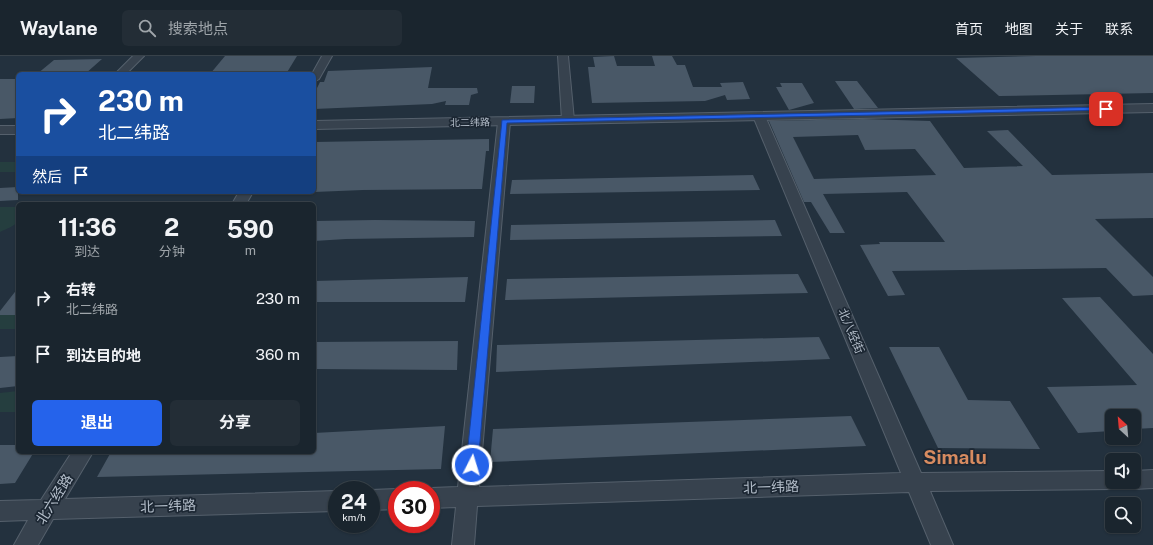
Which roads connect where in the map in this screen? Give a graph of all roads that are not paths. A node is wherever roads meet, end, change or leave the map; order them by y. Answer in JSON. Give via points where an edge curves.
{"nodes":[{"id":1,"x":140,"y":56,"type":"edge"},
{"id":2,"x":327,"y":56,"type":"edge"},
{"id":3,"x":564,"y":56,"type":"edge"},
{"id":4,"x":122,"y":72,"type":"edge"},
{"id":5,"x":316,"y":75,"type":"edge"},
{"id":6,"x":1153,"y":108,"type":"edge"},
{"id":7,"x":759,"y":116,"type":"junction"},
{"id":8,"x":568,"y":120,"type":"junction"},
{"id":9,"x":504,"y":122,"type":"junction"},
{"id":10,"x":316,"y":125,"type":"edge"},
{"id":11,"x":0,"y":130,"type":"edge"},
{"id":12,"x":16,"y":130,"type":"edge"},
{"id":13,"x":82,"y":454,"type":"edge"},
{"id":14,"x":1153,"y":479,"type":"edge"},
{"id":15,"x":1105,"y":480,"type":"edge"},
{"id":16,"x":1141,"y":480,"type":"edge"},
{"id":17,"x":915,"y":482,"type":"junction"},
{"id":18,"x":469,"y":496,"type":"junction"},
{"id":19,"x":440,"y":498,"type":"edge"},
{"id":20,"x":328,"y":501,"type":"edge"},
{"id":21,"x":47,"y":510,"type":"junction"},
{"id":22,"x":0,"y":511,"type":"edge"},
{"id":23,"x":25,"y":545,"type":"edge"},
{"id":24,"x":463,"y":545,"type":"edge"},
{"id":25,"x":942,"y":545,"type":"edge"}],
"edges":[{"from":1,"to":4,"type":"street"},
{"from":2,"to":5,"type":"street"},
{"from":3,"to":8,"type":"street"},
{"from":6,"to":7,"type":"street","name":"北二纬路"},
{"from":7,"to":8,"type":"street","name":"北二纬路"},
{"from":7,"to":17,"type":"street","name":"北八经街"},
{"from":8,"to":9,"type":"street","name":"北二纬路"},
{"from":9,"to":10,"type":"street","name":"北二纬路"},
{"from":9,"to":18,"type":"street"},
{"from":11,"to":12,"type":"street"},
{"from":13,"to":21,"type":"street","name":"北六经路"},
{"from":14,"to":16,"type":"street"},
{"from":15,"to":17,"type":"street","name":"北一纬路"},
{"from":17,"to":18,"type":"street","name":"北一纬路"},
{"from":17,"to":25,"type":"street","name":"北八经街"},
{"from":18,"to":19,"type":"street","name":"北一纬路"},
{"from":18,"to":24,"type":"street"},
{"from":20,"to":21,"type":"street","name":"北一纬路"},
{"from":21,"to":22,"type":"street","name":"北一纬路"},
{"from":21,"to":23,"type":"street","name":"北六经路"}]}
